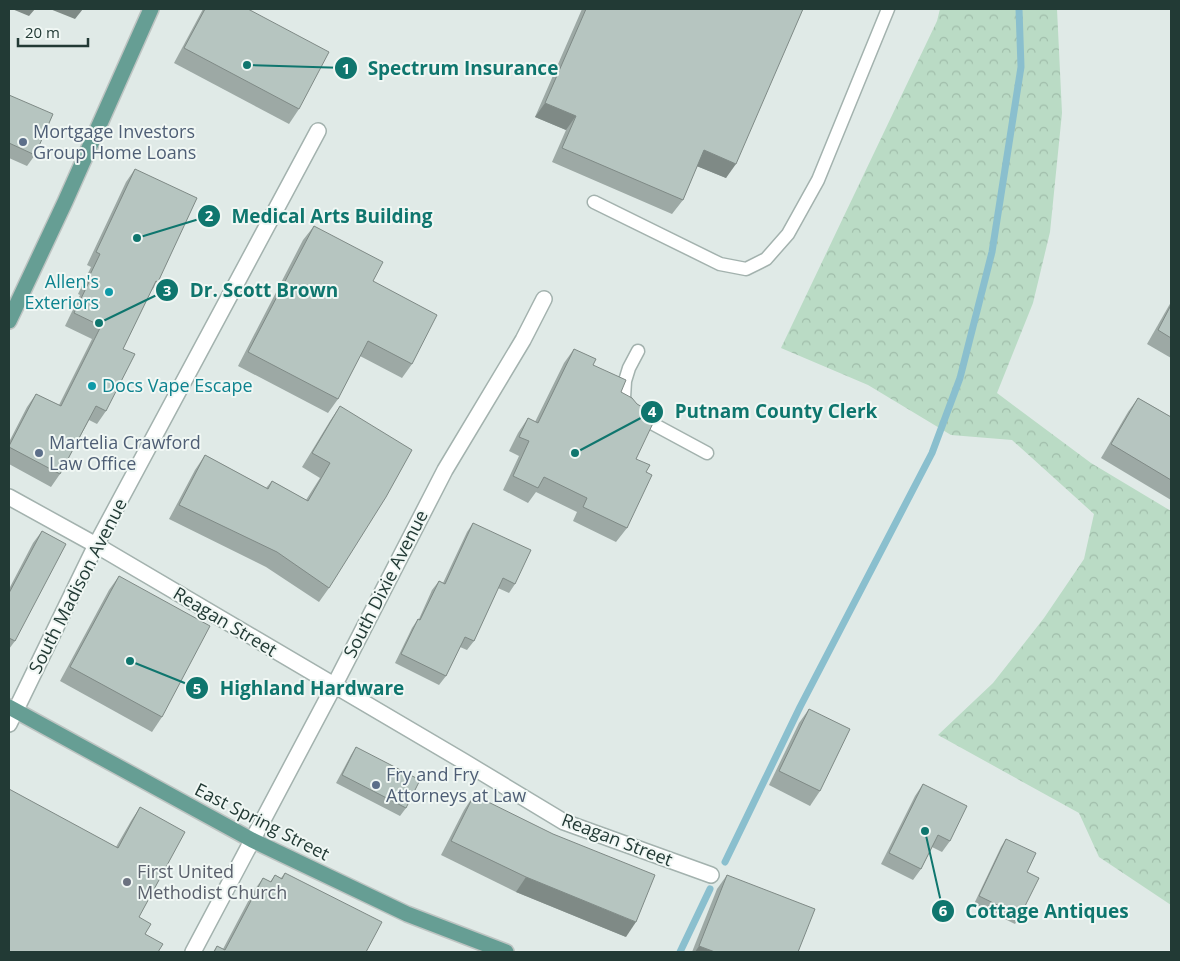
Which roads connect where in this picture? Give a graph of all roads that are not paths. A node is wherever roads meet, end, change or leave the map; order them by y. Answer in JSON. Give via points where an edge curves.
{"nodes":[{"id":1,"x":151,"y":9,"type":"edge"},
{"id":2,"x":888,"y":9,"type":"edge"},
{"id":3,"x":318,"y":131,"type":"dead end"},
{"id":4,"x":594,"y":202,"type":"dead end"},
{"id":5,"x":544,"y":299,"type":"dead end"},
{"id":6,"x":9,"y":321,"type":"edge"},
{"id":7,"x":638,"y":351,"type":"dead end"},
{"id":8,"x":707,"y":453,"type":"dead end"},
{"id":9,"x":9,"y":497,"type":"edge"},
{"id":10,"x":96,"y":545,"type":"junction"},
{"id":11,"x":334,"y":686,"type":"junction"},
{"id":12,"x":11,"y":714,"type":"edge"},
{"id":13,"x":252,"y":840,"type":"junction"},
{"id":14,"x":711,"y":875,"type":"dead end"},
{"id":15,"x":193,"y":952,"type":"edge"},
{"id":16,"x":506,"y":952,"type":"edge"}],
"edges":[{"from":1,"to":6,"type":"main road"},
{"from":2,"to":4,"type":"lane","via":[[818,180],[788,234],[766,259],[746,269],[720,264]]},
{"from":3,"to":10,"type":"street","name":"South Madison Avenue"},
{"from":5,"to":11,"type":"street","name":"South Dixie Avenue","via":[[445,470]]},
{"from":7,"to":8,"type":"lane","via":[[625,381],[624,398],[631,412]]},
{"from":9,"to":10,"type":"street","name":"Reagan Street"},
{"from":10,"to":11,"type":"street","name":"Reagan Street"},
{"from":10,"to":12,"type":"street","name":"South Madison Avenue"},
{"from":11,"to":13,"type":"street","name":"South Dixie Avenue"},
{"from":11,"to":14,"type":"street","name":"Reagan Street","via":[[564,822]]},
{"from":12,"to":13,"type":"main road","name":"East Spring Street"},
{"from":13,"to":15,"type":"street","name":"South Dixie Avenue"},
{"from":13,"to":16,"type":"main road","name":"East Spring Street","via":[[407,914]]}]}
